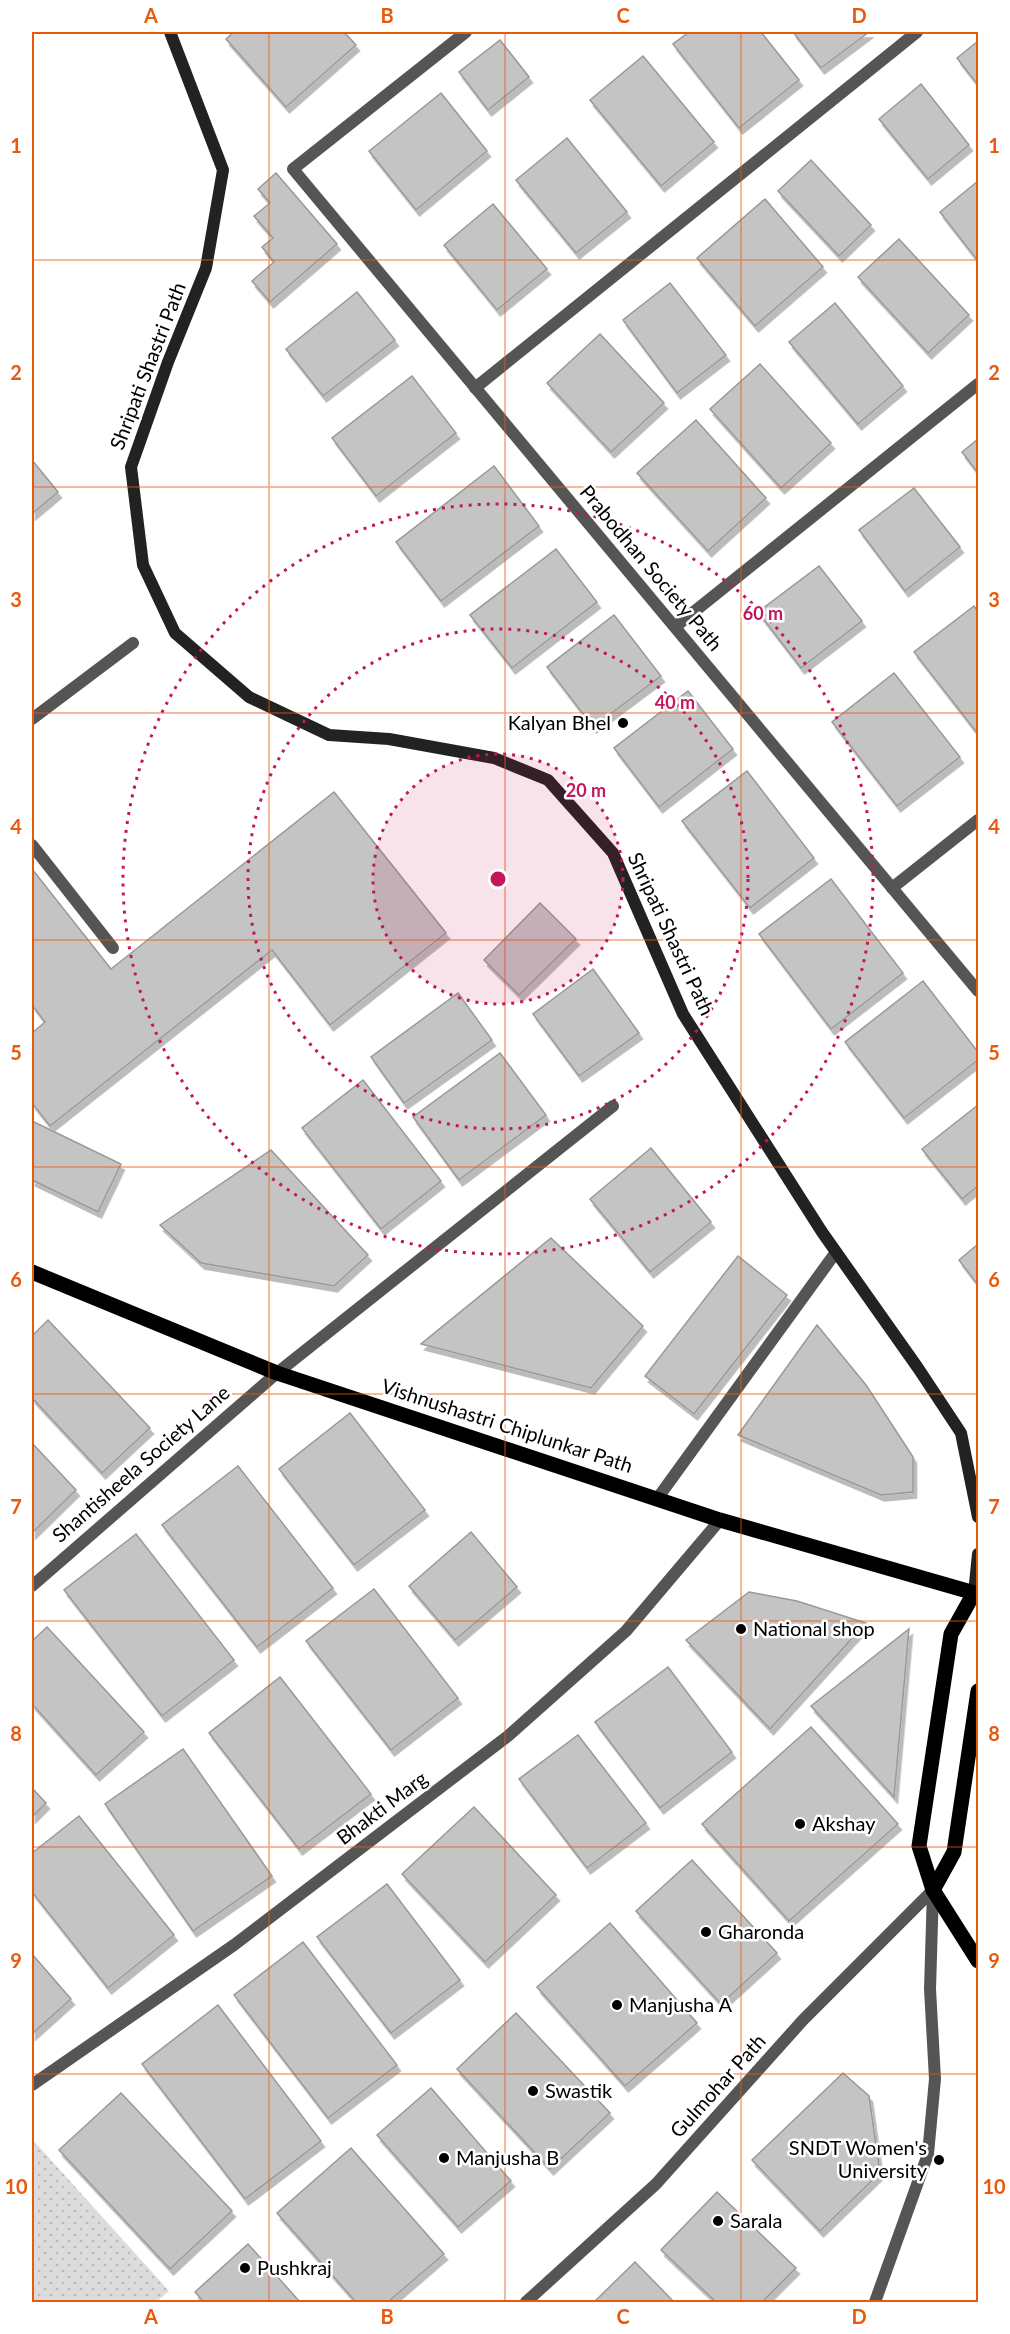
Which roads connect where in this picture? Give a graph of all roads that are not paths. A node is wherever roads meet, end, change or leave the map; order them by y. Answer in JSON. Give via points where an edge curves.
{"nodes":[{"id":1,"x":170,"y":32,"type":"edge"},
{"id":2,"x":466,"y":32,"type":"edge"},
{"id":3,"x":917,"y":32,"type":"edge"},
{"id":4,"x":978,"y":384,"type":"edge"},
{"id":5,"x":475,"y":388,"type":"junction"},
{"id":6,"x":675,"y":627,"type":"junction"},
{"id":7,"x":133,"y":643,"type":"dead end"},
{"id":8,"x":32,"y":719,"type":"edge"},
{"id":9,"x":978,"y":820,"type":"edge"},
{"id":10,"x":32,"y":845,"type":"edge"},
{"id":11,"x":892,"y":888,"type":"junction"},
{"id":12,"x":113,"y":948,"type":"dead end"},
{"id":13,"x":978,"y":991,"type":"edge"},
{"id":14,"x":613,"y":1106,"type":"dead end"},
{"id":15,"x":836,"y":1252,"type":"junction"},
{"id":16,"x":32,"y":1272,"type":"edge"},
{"id":17,"x":277,"y":1373,"type":"junction"},
{"id":18,"x":657,"y":1499,"type":"junction"},
{"id":19,"x":978,"y":1517,"type":"edge"},
{"id":20,"x":720,"y":1520,"type":"junction"},
{"id":21,"x":978,"y":1554,"type":"edge"},
{"id":22,"x":32,"y":1586,"type":"edge"},
{"id":23,"x":976,"y":1594,"type":"edge"},
{"id":24,"x":978,"y":1611,"type":"edge"},
{"id":25,"x":978,"y":1691,"type":"edge"},
{"id":26,"x":933,"y":1890,"type":"junction"},
{"id":27,"x":978,"y":1961,"type":"edge"},
{"id":28,"x":32,"y":2085,"type":"edge"},
{"id":29,"x":526,"y":2302,"type":"edge"},
{"id":30,"x":875,"y":2302,"type":"edge"}],
"edges":[{"from":1,"to":15,"type":"street","name":"Shripati Shastri Path","via":[[223,170],[206,268],[131,467],[143,564],[175,633],[249,697],[329,735],[389,739],[494,758],[548,780],[613,853],[683,1014]]},
{"from":2,"to":5,"type":"street","name":"Prabodhan Society Path","via":[[293,170]]},
{"from":3,"to":5,"type":"street"},
{"from":4,"to":6,"type":"street"},
{"from":5,"to":6,"type":"street","name":"Prabodhan Society Path"},
{"from":6,"to":11,"type":"street","name":"Prabodhan Society Path"},
{"from":7,"to":8,"type":"street"},
{"from":9,"to":11,"type":"street"},
{"from":10,"to":12,"type":"street"},
{"from":11,"to":13,"type":"street","name":"Prabodhan Society Path"},
{"from":14,"to":17,"type":"street","name":"Shantisheela Society Lane"},
{"from":15,"to":18,"type":"street"},
{"from":15,"to":19,"type":"street","name":"Shripati Shastri Path","via":[[961,1433]]},
{"from":16,"to":17,"type":"main road","name":"Vishnushastri Chiplunkar Path"},
{"from":17,"to":18,"type":"main road","name":"Vishnushastri Chiplunkar Path"},
{"from":17,"to":22,"type":"street","name":"Shantisheela Society Lane"},
{"from":18,"to":20,"type":"main road","name":"Vishnushastri Chiplunkar Path"},
{"from":20,"to":23,"type":"main road","name":"Vishnushastri Chiplunkar Path"},
{"from":20,"to":28,"type":"street","name":"Bhakti Marg","via":[[626,1631],[508,1736],[234,1945]]},
{"from":21,"to":23,"type":"street"},
{"from":23,"to":24,"type":"main road"},
{"from":23,"to":26,"type":"main road","via":[[951,1634],[919,1846]]},
{"from":25,"to":26,"type":"main road","via":[[954,1852]]},
{"from":26,"to":27,"type":"main road"},
{"from":26,"to":29,"type":"street","name":"Gulmohar Path","via":[[803,2020],[656,2184]]},
{"from":26,"to":30,"type":"street","via":[[930,1989],[935,2079],[928,2154]]}]}
